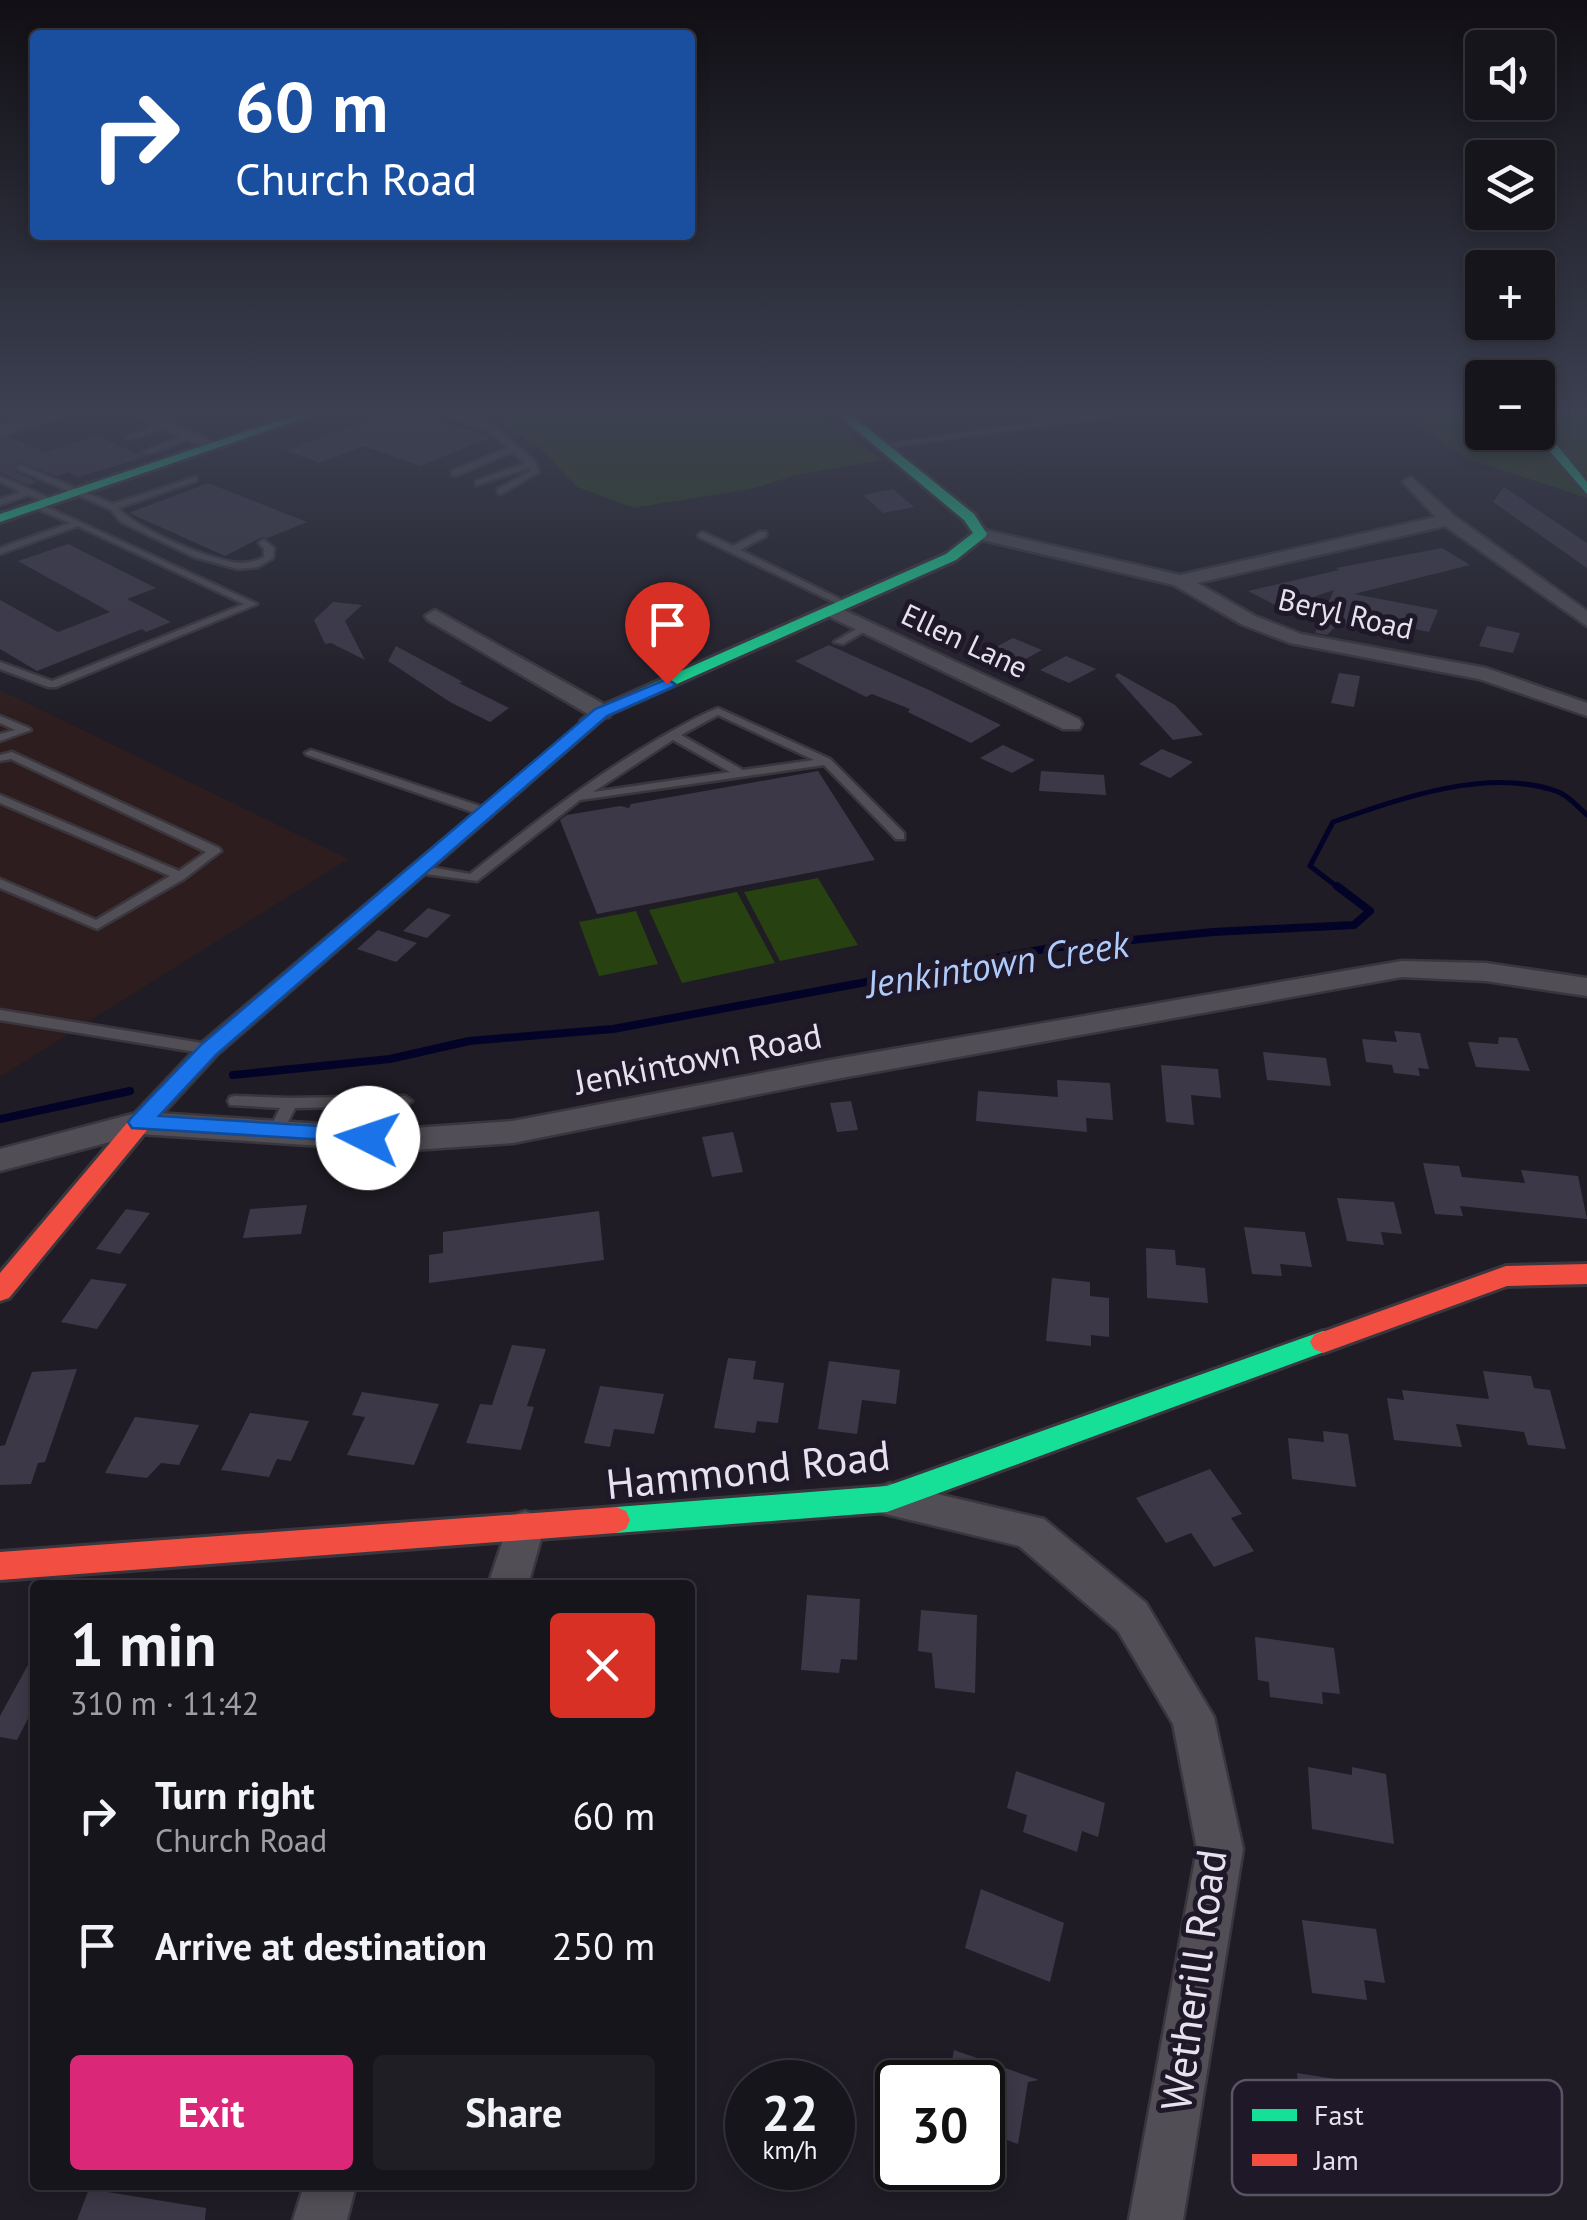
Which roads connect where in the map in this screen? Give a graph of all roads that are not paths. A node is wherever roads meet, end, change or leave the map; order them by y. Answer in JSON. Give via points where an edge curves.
{"nodes":[{"id":1,"x":70,"y":519,"type":"edge"},
{"id":2,"x":123,"y":519,"type":"edge"},
{"id":3,"x":970,"y":519,"type":"edge"},
{"id":4,"x":1448,"y":520,"type":"joint"},
{"id":5,"x":78,"y":523,"type":"junction"},
{"id":6,"x":763,"y":534,"type":"dead end"},
{"id":7,"x":980,"y":534,"type":"junction"},
{"id":8,"x":702,"y":535,"type":"dead end"},
{"id":9,"x":264,"y":543,"type":"dead end"},
{"id":10,"x":734,"y":550,"type":"junction"},
{"id":11,"x":0,"y":551,"type":"edge"},
{"id":12,"x":1180,"y":581,"type":"junction"},
{"id":13,"x":840,"y":608,"type":"junction"},
{"id":14,"x":435,"y":616,"type":"dead end"},
{"id":15,"x":1587,"y":620,"type":"edge"},
{"id":16,"x":867,"y":627,"type":"junction"},
{"id":17,"x":839,"y":642,"type":"dead end"},
{"id":18,"x":0,"y":665,"type":"edge"},
{"id":19,"x":1587,"y":710,"type":"edge"},
{"id":20,"x":601,"y":712,"type":"junction"},
{"id":21,"x":0,"y":719,"type":"edge"},
{"id":22,"x":1071,"y":724,"type":"dead end"},
{"id":23,"x":671,"y":734,"type":"junction"},
{"id":24,"x":0,"y":738,"type":"edge"},
{"id":25,"x":311,"y":753,"type":"dead end"},
{"id":26,"x":0,"y":758,"type":"edge"},
{"id":27,"x":826,"y":761,"type":"junction"},
{"id":28,"x":740,"y":773,"type":"junction"},
{"id":29,"x":0,"y":799,"type":"edge"},
{"id":30,"x":570,"y":799,"type":"junction"},
{"id":31,"x":485,"y":812,"type":"junction"},
{"id":32,"x":900,"y":836,"type":"dead end"},
{"id":33,"x":418,"y":869,"type":"junction"},
{"id":34,"x":180,"y":876,"type":"junction"},
{"id":35,"x":0,"y":883,"type":"edge"},
{"id":36,"x":1587,"y":987,"type":"edge"},
{"id":37,"x":0,"y":1015,"type":"edge"},
{"id":38,"x":209,"y":1049,"type":"junction"},
{"id":39,"x":235,"y":1101,"type":"dead end"},
{"id":40,"x":405,"y":1101,"type":"dead end"},
{"id":41,"x":290,"y":1103,"type":"junction"},
{"id":42,"x":140,"y":1122,"type":"junction"},
{"id":43,"x":276,"y":1132,"type":"junction"},
{"id":44,"x":0,"y":1160,"type":"edge"},
{"id":45,"x":1587,"y":1274,"type":"edge"},
{"id":46,"x":0,"y":1292,"type":"edge"},
{"id":47,"x":887,"y":1499,"type":"junction"},
{"id":48,"x":525,"y":1528,"type":"junction"},
{"id":49,"x":0,"y":1566,"type":"edge"},
{"id":50,"x":509,"y":1580,"type":"edge"},
{"id":51,"x":329,"y":2190,"type":"edge"},
{"id":52,"x":320,"y":2220,"type":"edge"},
{"id":53,"x":1156,"y":2220,"type":"edge"}],
"edges":[{"from":1,"to":5,"type":"lane"},
{"from":2,"to":9,"type":"lane","via":[[238,568],[262,565],[269,548]]},
{"from":3,"to":7,"type":"street"},
{"from":4,"to":12,"type":"street"},
{"from":4,"to":15,"type":"street"},
{"from":5,"to":11,"type":"lane"},
{"from":5,"to":18,"type":"lane","via":[[252,604],[52,685]]},
{"from":6,"to":10,"type":"lane"},
{"from":7,"to":12,"type":"street","name":"Beryl Road"},
{"from":7,"to":13,"type":"street","via":[[951,557]]},
{"from":8,"to":10,"type":"lane"},
{"from":10,"to":13,"type":"lane"},
{"from":12,"to":19,"type":"street","name":"Beryl Road","via":[[1297,639],[1486,674]]},
{"from":13,"to":16,"type":"street","name":"Ellen Lane"},
{"from":13,"to":20,"type":"street"},
{"from":14,"to":20,"type":"street"},
{"from":16,"to":17,"type":"lane"},
{"from":16,"to":22,"type":"street","name":"Ellen Lane"},
{"from":20,"to":31,"type":"street"},
{"from":21,"to":24,"type":"lane","via":[[25,730]]},
{"from":23,"to":27,"type":"lane","via":[[718,712]]},
{"from":23,"to":28,"type":"lane"},
{"from":23,"to":30,"type":"lane"},
{"from":25,"to":31,"type":"lane"},
{"from":26,"to":34,"type":"lane","via":[[12,754],[215,852]]},
{"from":27,"to":28,"type":"lane"},
{"from":27,"to":32,"type":"lane"},
{"from":28,"to":30,"type":"lane"},
{"from":29,"to":34,"type":"lane"},
{"from":30,"to":33,"type":"lane","via":[[473,878]]},
{"from":31,"to":33,"type":"street"},
{"from":33,"to":38,"type":"street"},
{"from":34,"to":35,"type":"lane","via":[[97,925]]},
{"from":36,"to":43,"type":"street","name":"Jenkintown Road","via":[[1486,972],[1402,969],[512,1132],[398,1140]]},
{"from":37,"to":38,"type":"lane"},
{"from":38,"to":42,"type":"street"},
{"from":39,"to":41,"type":"lane"},
{"from":40,"to":41,"type":"lane"},
{"from":41,"to":43,"type":"lane"},
{"from":42,"to":43,"type":"street","name":"Jenkintown Road"},
{"from":42,"to":44,"type":"street","name":"Jenkintown Road"},
{"from":42,"to":46,"type":"street"},
{"from":45,"to":47,"type":"street","name":"Hammond Road","via":[[1506,1276]]},
{"from":47,"to":48,"type":"street","name":"Hammond Road"},
{"from":47,"to":53,"type":"street","name":"Wetherill Road","via":[[1030,1531],[1132,1616],[1193,1717],[1220,1849]]},
{"from":48,"to":49,"type":"street","name":"Hammond Road"},
{"from":48,"to":50,"type":"street"},
{"from":51,"to":52,"type":"street"}]}
